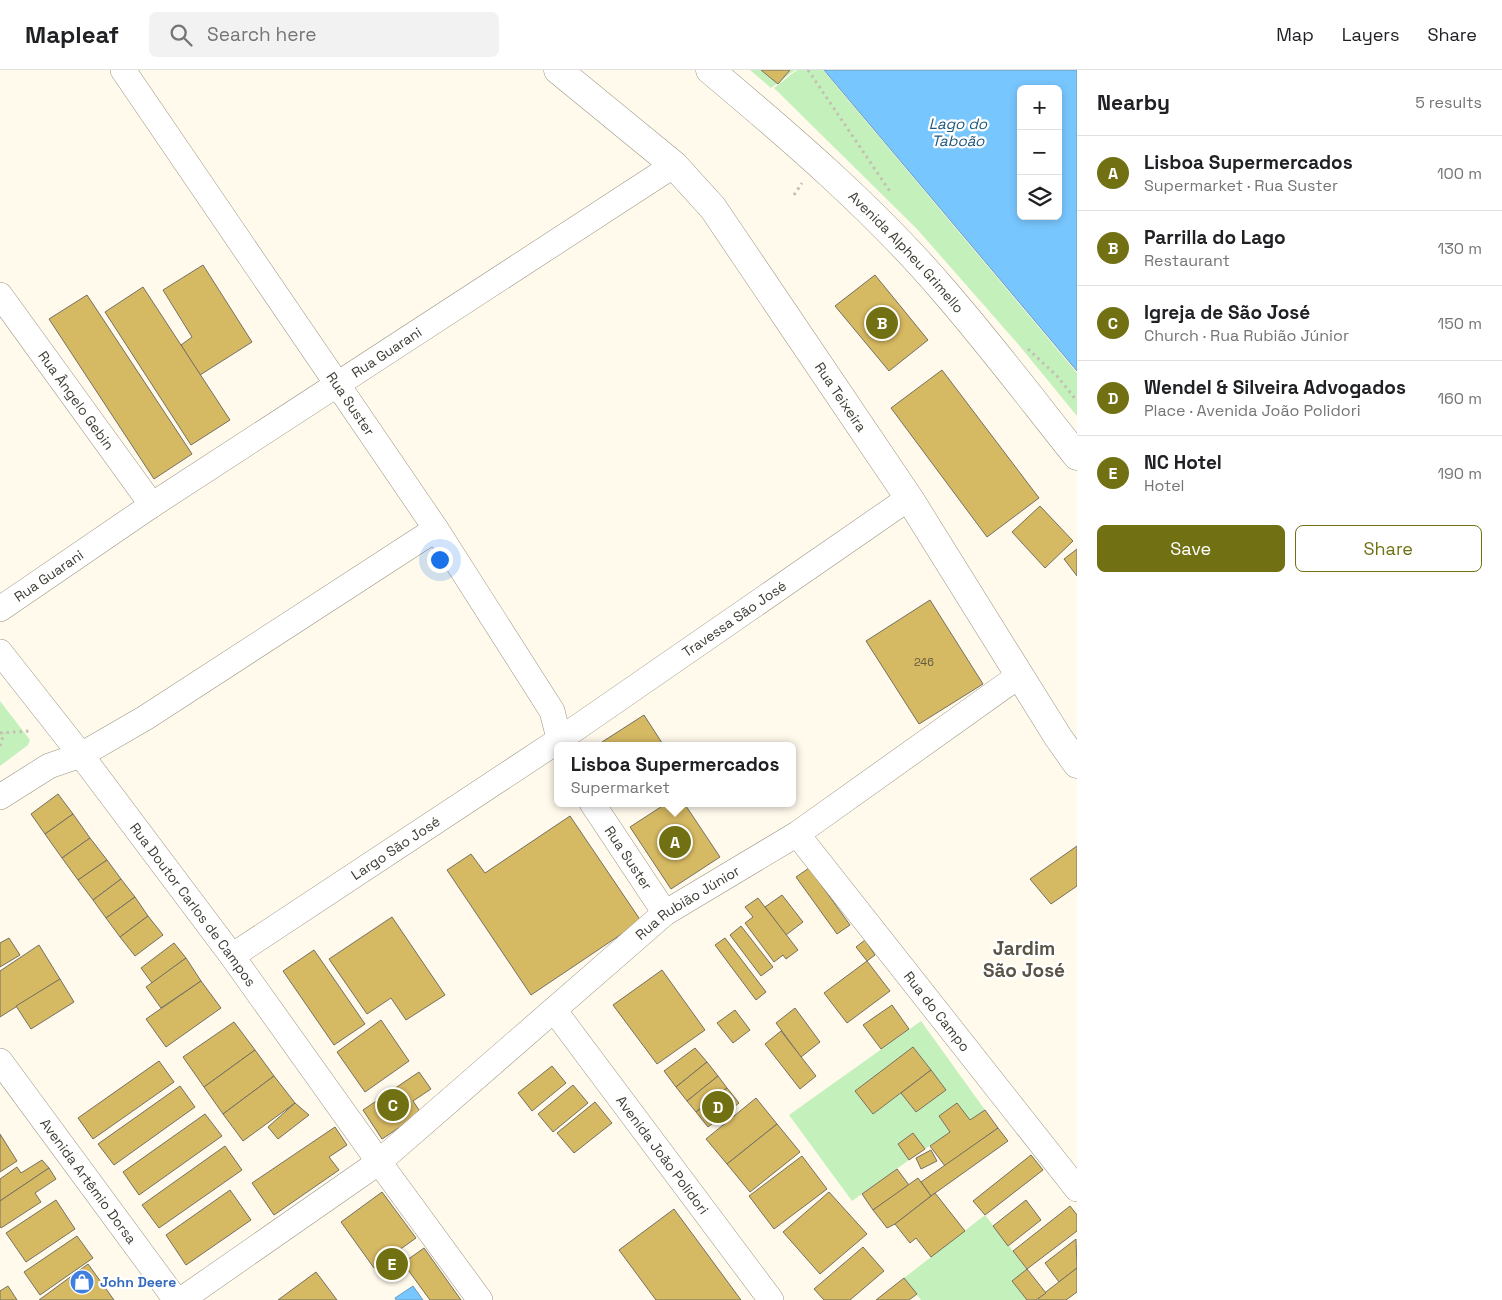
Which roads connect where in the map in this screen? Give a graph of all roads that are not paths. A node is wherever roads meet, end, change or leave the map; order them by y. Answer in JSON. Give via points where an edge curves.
{"nodes":[{"id":1,"x":122,"y":70,"type":"edge"},
{"id":2,"x":558,"y":70,"type":"edge"},
{"id":3,"x":710,"y":70,"type":"edge"},
{"id":4,"x":674,"y":164,"type":"junction"},
{"id":5,"x":0,"y":295,"type":"edge"},
{"id":6,"x":338,"y":383,"type":"junction"},
{"id":7,"x":1077,"y":456,"type":"edge"},
{"id":8,"x":909,"y":498,"type":"junction"},
{"id":9,"x":152,"y":506,"type":"junction"},
{"id":10,"x":436,"y":529,"type":"junction"},
{"id":11,"x":0,"y":609,"type":"edge"},
{"id":12,"x":0,"y":652,"type":"edge"},
{"id":13,"x":1020,"y":674,"type":"junction"},
{"id":14,"x":1068,"y":739,"type":"edge"},
{"id":15,"x":560,"y":742,"type":"edge"},
{"id":16,"x":561,"y":742,"type":"edge"},
{"id":17,"x":554,"y":747,"type":"edge"},
{"id":18,"x":81,"y":755,"type":"junction"},
{"id":19,"x":1077,"y":764,"type":"edge"},
{"id":20,"x":0,"y":798,"type":"edge"},
{"id":21,"x":595,"y":807,"type":"edge"},
{"id":22,"x":797,"y":834,"type":"junction"},
{"id":23,"x":665,"y":913,"type":"junction"},
{"id":24,"x":232,"y":956,"type":"junction"},
{"id":25,"x":554,"y":1010,"type":"junction"},
{"id":26,"x":0,"y":1061,"type":"edge"},
{"id":27,"x":378,"y":1162,"type":"junction"},
{"id":28,"x":1077,"y":1188,"type":"edge"},
{"id":29,"x":176,"y":1300,"type":"edge"},
{"id":30,"x":181,"y":1300,"type":"edge"},
{"id":31,"x":480,"y":1300,"type":"edge"},
{"id":32,"x":770,"y":1300,"type":"edge"}],
"edges":[{"from":1,"to":6,"type":"street","name":"Rua Suster"},
{"from":2,"to":4,"type":"street","name":"Rua Teixeira"},
{"from":3,"to":7,"type":"street","name":"Avenida Alpheu Grimello","via":[[864,206],[944,290]]},
{"from":4,"to":6,"type":"street","name":"Rua Guarani"},
{"from":4,"to":8,"type":"street","name":"Rua Teixeira","via":[[713,208]]},
{"from":5,"to":9,"type":"street","name":"Rua Ângelo Gebin"},
{"from":6,"to":9,"type":"street","name":"Rua Guarani"},
{"from":6,"to":10,"type":"street","name":"Rua Suster"},
{"from":8,"to":13,"type":"street","name":"Rua Teixeira"},
{"from":8,"to":16,"type":"street","name":"Travessa São José"},
{"from":9,"to":11,"type":"street","name":"Rua Guarani"},
{"from":10,"to":15,"type":"street","name":"Rua Suster","via":[[552,711]]},
{"from":10,"to":18,"type":"street","via":[[145,718]]},
{"from":12,"to":18,"type":"street","name":"Rua Doutor Carlos de Campos"},
{"from":13,"to":14,"type":"street","name":"Rua Teixeira"},
{"from":13,"to":22,"type":"street","name":"Rua Rubião Júnior"},
{"from":14,"to":19,"type":"street","name":"Rua Teixeira"},
{"from":17,"to":24,"type":"street","name":"Largo São José"},
{"from":18,"to":20,"type":"street","via":[[49,766]]},
{"from":18,"to":24,"type":"street","name":"Rua Doutor Carlos de Campos"},
{"from":21,"to":23,"type":"street","name":"Rua Suster"},
{"from":22,"to":23,"type":"street","name":"Rua Rubião Júnior"},
{"from":22,"to":28,"type":"street","name":"Rua do Campo"},
{"from":23,"to":25,"type":"street","name":"Rua Rubião Júnior"},
{"from":24,"to":27,"type":"street","name":"Rua Doutor Carlos de Campos"},
{"from":25,"to":27,"type":"street","name":"Rua Rubião Júnior"},
{"from":25,"to":32,"type":"street","name":"Avenida João Polidori"},
{"from":26,"to":29,"type":"street","name":"Avenida Artêmio Dorsa"},
{"from":27,"to":30,"type":"street","name":"Rua Rubião Júnior"},
{"from":27,"to":31,"type":"street","name":"Rua Doutor Carlos de Campos"}]}
